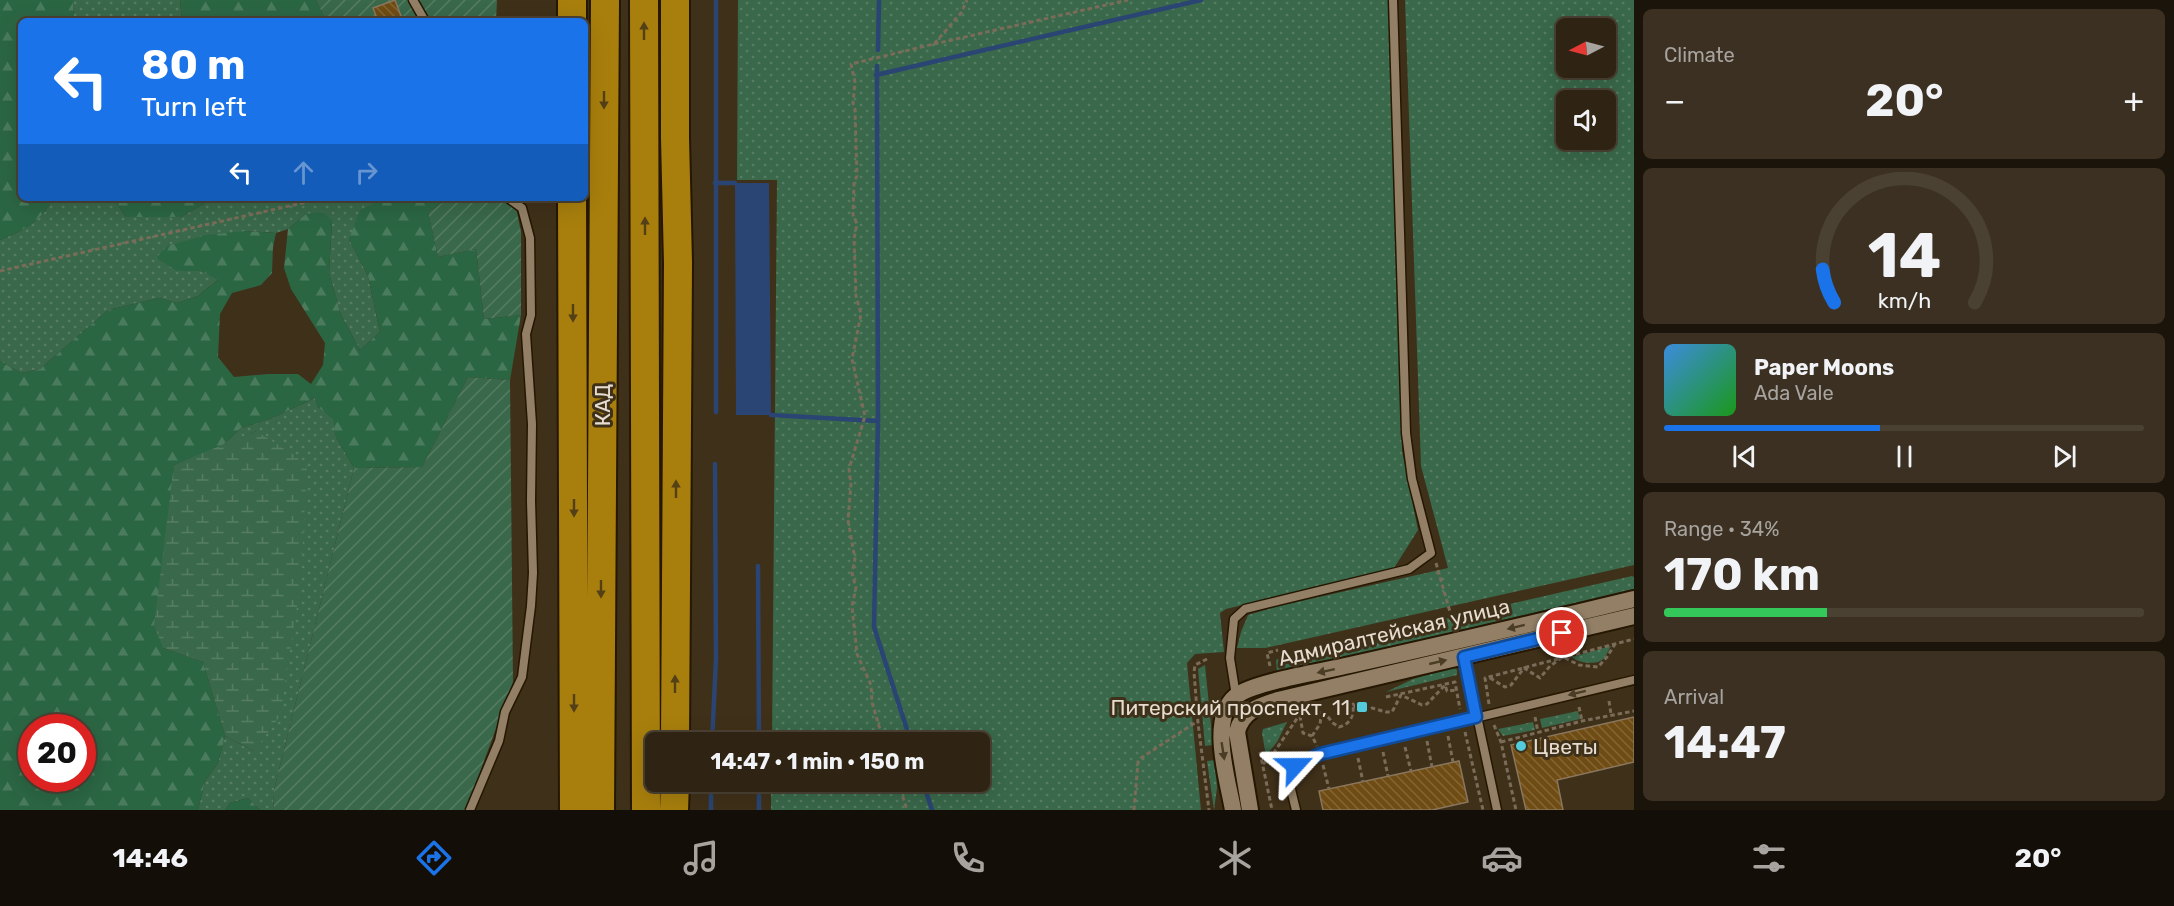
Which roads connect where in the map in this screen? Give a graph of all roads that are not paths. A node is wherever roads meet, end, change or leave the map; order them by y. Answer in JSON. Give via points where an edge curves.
{"nodes":[{"id":1,"x":413,"y":0,"type":"edge"},
{"id":2,"x":572,"y":0,"type":"edge"},
{"id":3,"x":605,"y":0,"type":"edge"},
{"id":4,"x":644,"y":0,"type":"edge"},
{"id":5,"x":675,"y":0,"type":"edge"},
{"id":6,"x":1393,"y":0,"type":"edge"},
{"id":7,"x":423,"y":18,"type":"edge"},
{"id":8,"x":572,"y":18,"type":"edge"},
{"id":9,"x":675,"y":138,"type":"junction"},
{"id":10,"x":512,"y":201,"type":"edge"},
{"id":11,"x":572,"y":201,"type":"edge"},
{"id":12,"x":646,"y":411,"type":"junction"},
{"id":13,"x":1634,"y":599,"type":"edge"},
{"id":14,"x":1634,"y":616,"type":"edge"},
{"id":15,"x":1462,"y":649,"type":"junction"},
{"id":16,"x":1634,"y":680,"type":"edge"},
{"id":17,"x":1236,"y":696,"type":"junction"},
{"id":18,"x":1245,"y":714,"type":"junction"},
{"id":19,"x":1476,"y":717,"type":"junction"},
{"id":20,"x":675,"y":732,"type":"edge"},
{"id":21,"x":675,"y":792,"type":"edge"},
{"id":22,"x":599,"y":802,"type":"edge"},
{"id":23,"x":470,"y":810,"type":"edge"},
{"id":24,"x":574,"y":810,"type":"edge"},
{"id":25,"x":646,"y":810,"type":"edge"},
{"id":26,"x":674,"y":810,"type":"edge"},
{"id":27,"x":1233,"y":810,"type":"edge"},
{"id":28,"x":1250,"y":810,"type":"edge"},
{"id":29,"x":1296,"y":810,"type":"edge"},
{"id":30,"x":1497,"y":810,"type":"edge"}],
"edges":[{"from":1,"to":7,"type":"lane"},
{"from":2,"to":8,"type":"highway"},
{"from":3,"to":22,"type":"highway","name":"КАД","one_way":true},
{"from":12,"to":4,"type":"highway","name":"КАД","one_way":true},
{"from":5,"to":9,"type":"highway"},
{"from":6,"to":17,"type":"lane","via":[[1406,433],[1412,479],[1431,553],[1409,568],[1245,609],[1234,619],[1232,630],[1230,658]]},
{"from":9,"to":12,"type":"highway"},
{"from":20,"to":9,"type":"highway","one_way":true},
{"from":10,"to":23,"type":"lane","via":[[522,208],[530,238],[531,315],[526,334],[532,424],[531,606],[522,677],[505,712],[499,741]]},
{"from":11,"to":24,"type":"highway","one_way":true},
{"from":12,"to":25,"type":"highway","name":"КАД"},
{"from":13,"to":15,"type":"street","name":"Адмиралтейская улица","one_way":true},
{"from":14,"to":15,"type":"street","name":"Адмиралтейская улица"},
{"from":15,"to":17,"type":"street","name":"Адмиралтейская улица","one_way":true,"via":[[1274,682]]},
{"from":18,"to":15,"type":"street","name":"Адмиралтейская улица","one_way":true,"via":[[1278,700]]},
{"from":15,"to":19,"type":"lane"},
{"from":16,"to":19,"type":"lane","one_way":true},
{"from":17,"to":18,"type":"lane"},
{"from":17,"to":27,"type":"street","one_way":true,"via":[[1224,714],[1221,734]]},
{"from":18,"to":28,"type":"street","via":[[1237,732]]},
{"from":19,"to":29,"type":"lane","via":[[1320,754],[1295,766],[1290,783]]},
{"from":19,"to":30,"type":"lane"},
{"from":21,"to":26,"type":"highway"}]}
